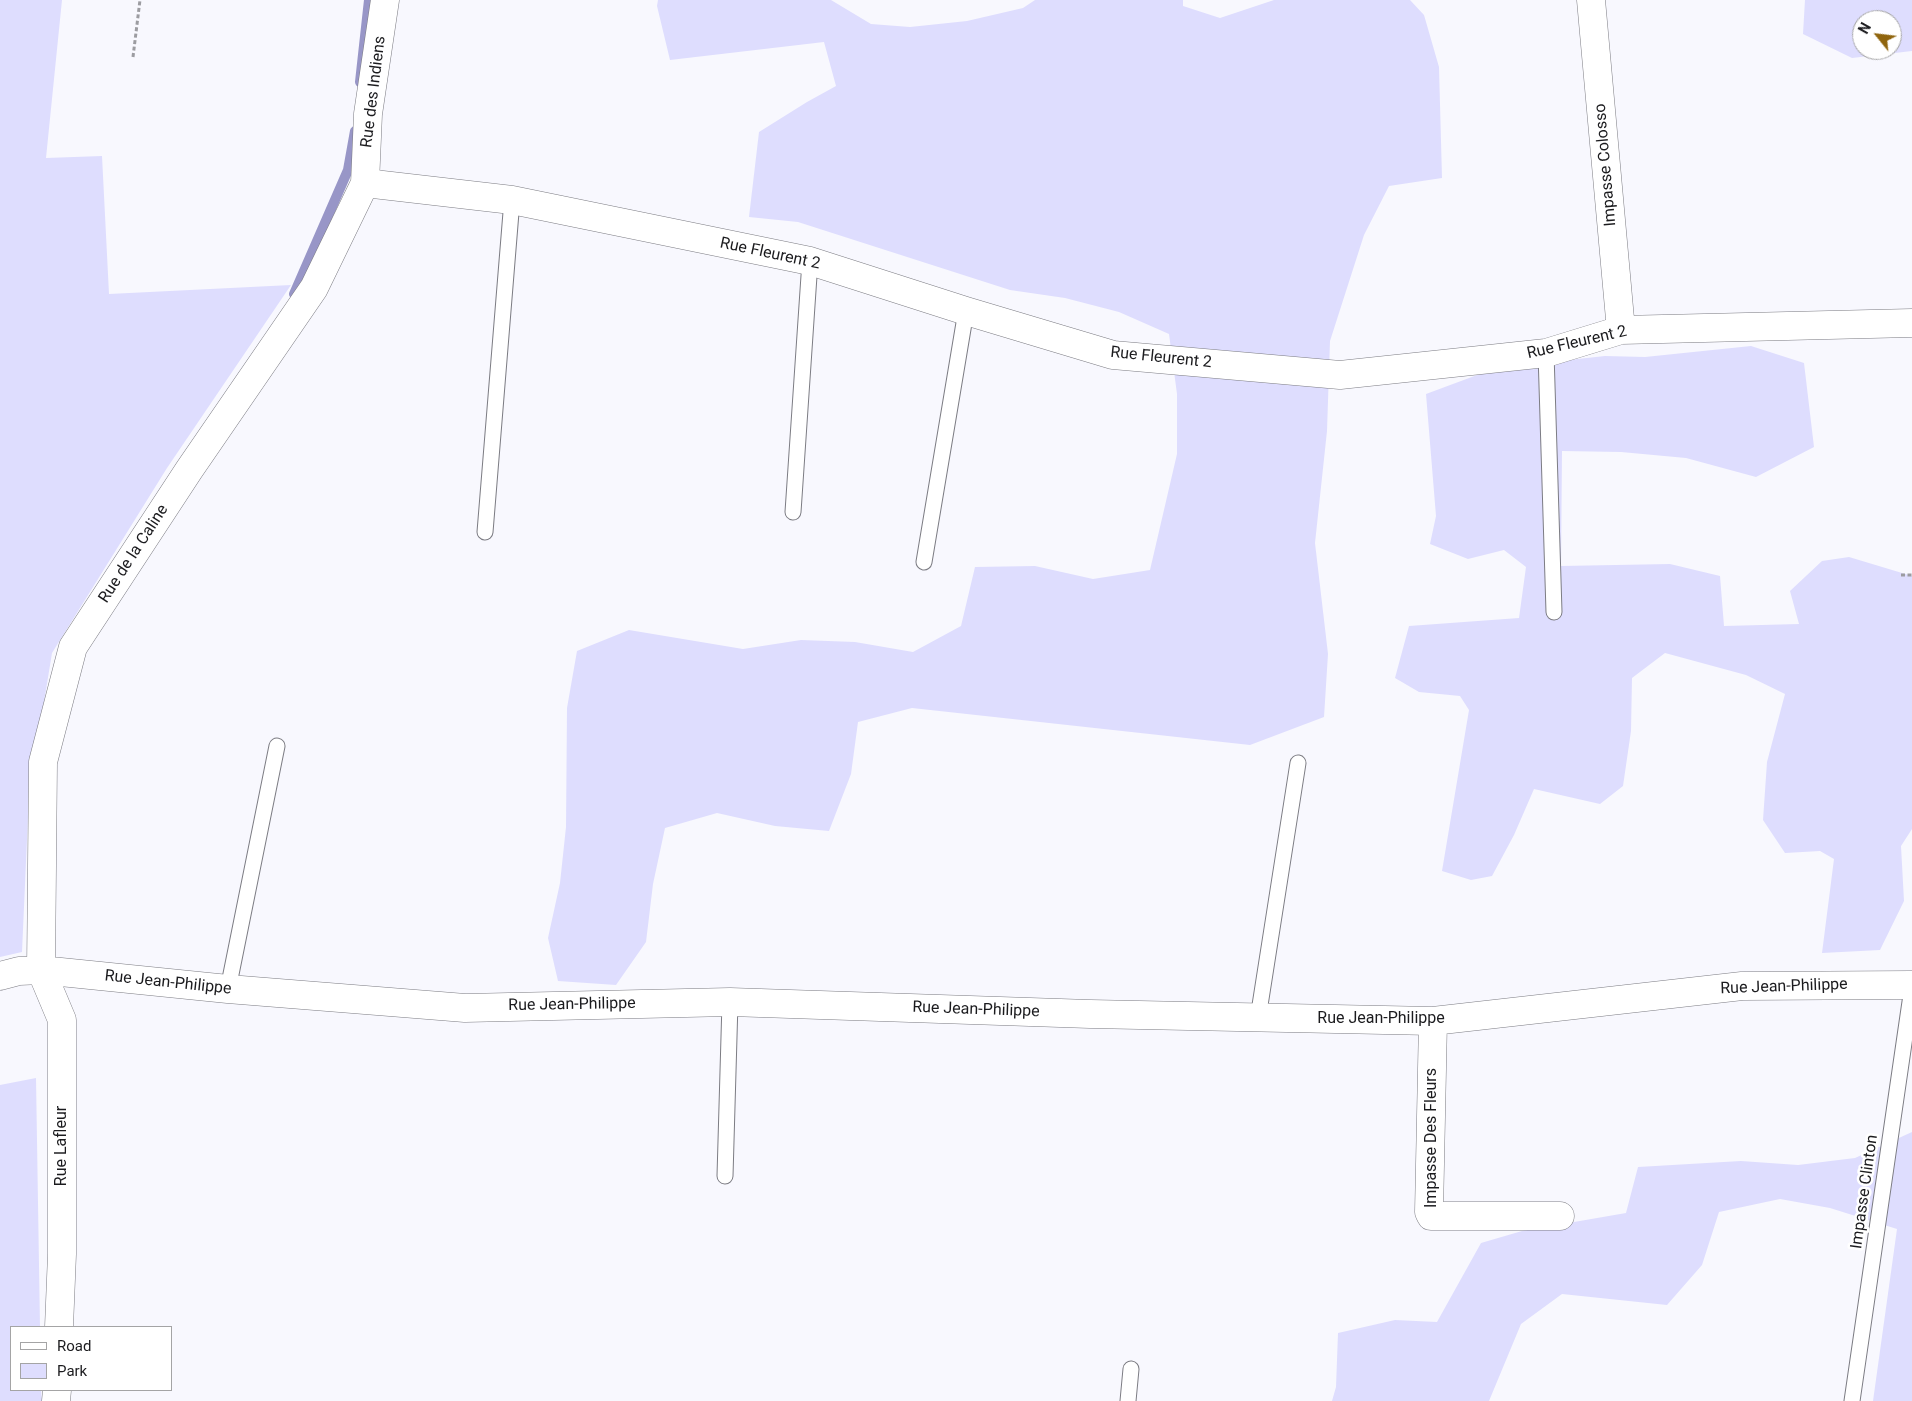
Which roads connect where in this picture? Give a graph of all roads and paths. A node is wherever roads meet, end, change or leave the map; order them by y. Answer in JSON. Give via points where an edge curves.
{"nodes":[{"id":1,"x":140,"y":0,"type":"edge"},
{"id":2,"x":386,"y":0,"type":"edge"},
{"id":3,"x":1591,"y":0,"type":"edge"},
{"id":4,"x":134,"y":57,"type":"dead end"},
{"id":5,"x":365,"y":183,"type":"junction"},
{"id":6,"x":512,"y":200,"type":"junction"},
{"id":7,"x":810,"y":261,"type":"junction"},
{"id":8,"x":966,"y":311,"type":"junction"},
{"id":9,"x":1912,"y":323,"type":"edge"},
{"id":10,"x":1621,"y":330,"type":"junction"},
{"id":11,"x":1546,"y":353,"type":"junction"},
{"id":12,"x":793,"y":512,"type":"dead end"},
{"id":13,"x":485,"y":532,"type":"dead end"},
{"id":14,"x":924,"y":562,"type":"dead end"},
{"id":15,"x":1901,"y":575,"type":"dead end"},
{"id":16,"x":1912,"y":575,"type":"edge"},
{"id":17,"x":1554,"y":612,"type":"dead end"},
{"id":18,"x":277,"y":746,"type":"dead end"},
{"id":19,"x":1298,"y":763,"type":"dead end"},
{"id":20,"x":41,"y":970,"type":"junction"},
{"id":21,"x":0,"y":976,"type":"edge"},
{"id":22,"x":1912,"y":986,"type":"edge"},
{"id":23,"x":228,"y":989,"type":"junction"},
{"id":24,"x":730,"y":1002,"type":"junction"},
{"id":25,"x":1258,"y":1018,"type":"junction"},
{"id":26,"x":1433,"y":1021,"type":"junction"},
{"id":27,"x":725,"y":1176,"type":"dead end"},
{"id":28,"x":1560,"y":1216,"type":"dead end"},
{"id":29,"x":59,"y":1326,"type":"edge"},
{"id":30,"x":1131,"y":1369,"type":"dead end"},
{"id":31,"x":1128,"y":1401,"type":"edge"},
{"id":32,"x":1852,"y":1401,"type":"edge"}],
"edges":[{"from":1,"to":4,"type":"path"},
{"from":2,"to":5,"type":"street","name":"Rue des Indiens","via":[[368,114]]},
{"from":3,"to":10,"type":"street","name":"Impasse Colosso"},
{"from":5,"to":6,"type":"street","name":"Rue Fleurent 2"},
{"from":5,"to":20,"type":"street","name":"Rue de la Caline","via":[[314,288],[72,647],[43,762]]},
{"from":6,"to":7,"type":"street","name":"Rue Fleurent 2"},
{"from":6,"to":13,"type":"lane"},
{"from":7,"to":8,"type":"street","name":"Rue Fleurent 2"},
{"from":7,"to":12,"type":"lane"},
{"from":8,"to":11,"type":"street","name":"Rue Fleurent 2","via":[[1113,355],[1340,375]]},
{"from":8,"to":14,"type":"lane"},
{"from":9,"to":10,"type":"street","name":"Rue Fleurent 2"},
{"from":10,"to":11,"type":"street","name":"Rue Fleurent 2"},
{"from":11,"to":17,"type":"lane"},
{"from":15,"to":16,"type":"path"},
{"from":18,"to":23,"type":"lane"},
{"from":19,"to":25,"type":"lane"},
{"from":20,"to":21,"type":"street","name":"Rue Jean-Philippe"},
{"from":20,"to":23,"type":"street","name":"Rue Jean-Philippe"},
{"from":20,"to":29,"type":"street","name":"Rue Lafleur","via":[[62,1020]]},
{"from":22,"to":26,"type":"street","name":"Rue Jean-Philippe","via":[[1742,986]]},
{"from":22,"to":32,"type":"lane","name":"Impasse Clinton"},
{"from":23,"to":24,"type":"street","name":"Rue Jean-Philippe","via":[[465,1008]]},
{"from":24,"to":25,"type":"street","name":"Rue Jean-Philippe"},
{"from":24,"to":27,"type":"lane"},
{"from":25,"to":26,"type":"street","name":"Rue Jean-Philippe"},
{"from":26,"to":28,"type":"street","name":"Impasse Des Fleurs","via":[[1431,1216]]},
{"from":30,"to":31,"type":"lane"}]}
